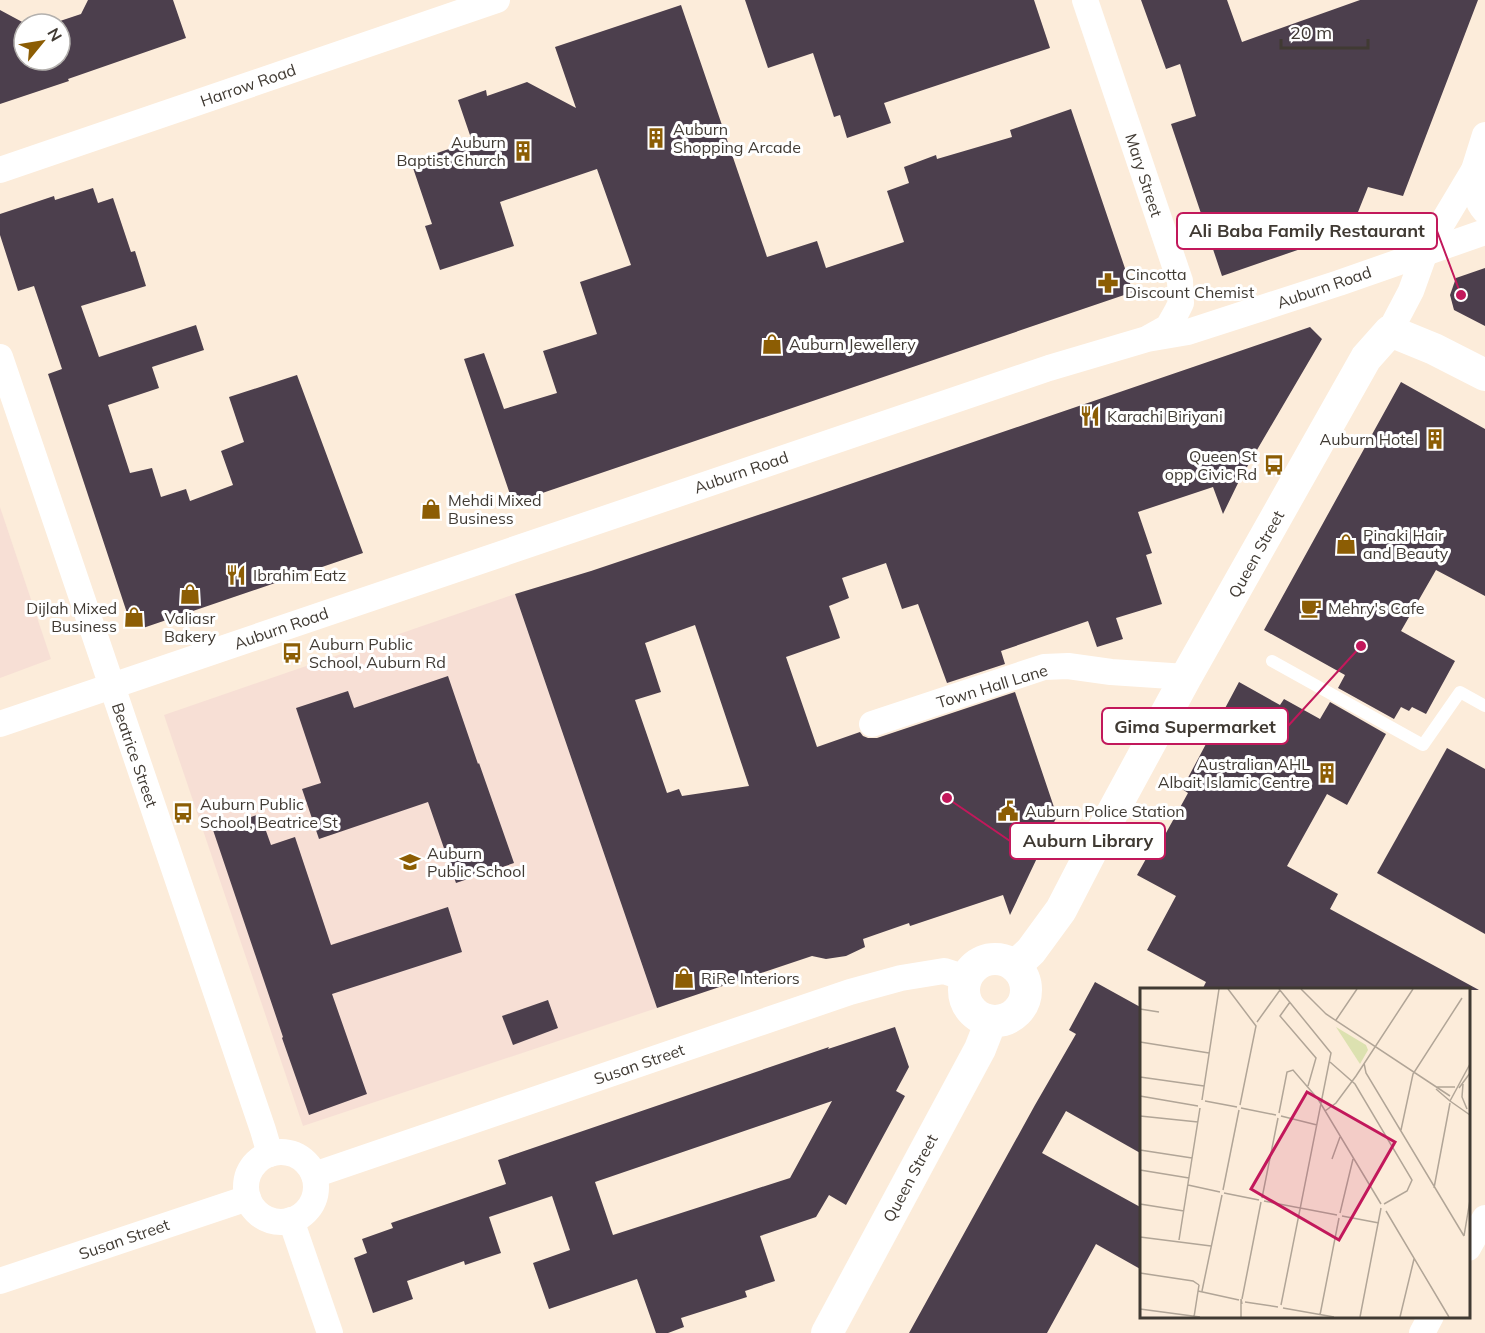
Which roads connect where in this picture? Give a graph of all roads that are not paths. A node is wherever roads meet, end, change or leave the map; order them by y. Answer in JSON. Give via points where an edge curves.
{"nodes":[{"id":1,"x":497,"y":0,"type":"edge"},
{"id":2,"x":1085,"y":0,"type":"edge"},
{"id":3,"x":1485,"y":135,"type":"edge"},
{"id":4,"x":0,"y":170,"type":"edge"},
{"id":5,"x":1474,"y":170,"type":"junction"},
{"id":6,"x":1485,"y":211,"type":"edge"},
{"id":7,"x":1485,"y":232,"type":"edge"},
{"id":8,"x":1425,"y":252,"type":"junction"},
{"id":9,"x":1390,"y":332,"type":"junction"},
{"id":10,"x":1147,"y":339,"type":"junction"},
{"id":11,"x":0,"y":357,"type":"edge"},
{"id":12,"x":1485,"y":375,"type":"edge"},
{"id":13,"x":1272,"y":661,"type":"dead end"},
{"id":14,"x":1186,"y":677,"type":"junction"},
{"id":15,"x":112,"y":686,"type":"junction"},
{"id":16,"x":1485,"y":706,"type":"edge"},
{"id":17,"x":0,"y":724,"type":"edge"},
{"id":18,"x":872,"y":724,"type":"dead end"},
{"id":19,"x":1015,"y":966,"type":"junction"},
{"id":20,"x":966,"y":978,"type":"junction"},
{"id":21,"x":991,"y":1021,"type":"junction"},
{"id":22,"x":270,"y":1154,"type":"junction"},
{"id":23,"x":314,"y":1175,"type":"junction"},
{"id":24,"x":248,"y":1198,"type":"junction"},
{"id":25,"x":1485,"y":1218,"type":"edge"},
{"id":26,"x":291,"y":1220,"type":"junction"},
{"id":27,"x":1470,"y":1244,"type":"edge"},
{"id":28,"x":0,"y":1281,"type":"edge"},
{"id":29,"x":1430,"y":1318,"type":"edge"},
{"id":30,"x":330,"y":1333,"type":"edge"},
{"id":31,"x":826,"y":1333,"type":"edge"},
{"id":32,"x":1422,"y":1333,"type":"edge"}],
"edges":[{"from":1,"to":4,"type":"street","name":"Harrow Road"},
{"from":2,"to":10,"type":"street","name":"Mary Street","via":[[1180,281],[1181,303],[1176,313],[1168,327]]},
{"from":3,"to":5,"type":"street","name":"Queen Street"},
{"from":5,"to":6,"type":"street","via":[[1476,197]]},
{"from":5,"to":8,"type":"street","name":"Queen Street"},
{"from":7,"to":8,"type":"street","name":"Auburn Road"},
{"from":8,"to":9,"type":"street","name":"Queen Street"},
{"from":8,"to":10,"type":"street","name":"Auburn Road","via":[[1188,332]]},
{"from":9,"to":12,"type":"street","via":[[1434,348]]},
{"from":9,"to":14,"type":"street","name":"Queen Street","via":[[1366,358]]},
{"from":10,"to":15,"type":"street","name":"Auburn Road","via":[[1049,368]]},
{"from":11,"to":15,"type":"street","name":"Beatrice Street"},
{"from":13,"to":16,"type":"lane","via":[[1423,745],[1460,692]]},
{"from":14,"to":18,"type":"street","name":"Town Hall Lane","via":[[1068,666],[1044,668]]},
{"from":14,"to":19,"type":"street","name":"Queen Street","via":[[1060,910],[1031,951]]},
{"from":15,"to":17,"type":"street","name":"Auburn Road"},
{"from":15,"to":22,"type":"street","name":"Beatrice Street"},
{"from":19,"to":20,"type":"street","via":[[988,959],[971,969]]},
{"from":19,"to":21,"type":"street","via":[[1026,986],[1025,998],[1013,1016]]},
{"from":20,"to":21,"type":"street","via":[[964,997],[968,1006]]},
{"from":20,"to":23,"type":"street","name":"Susan Street","via":[[944,971],[850,992]]},
{"from":21,"to":31,"type":"street","name":"Queen Street","via":[[975,1058]]},
{"from":22,"to":23,"type":"street","via":[[290,1153],[300,1158]]},
{"from":22,"to":24,"type":"street","via":[[259,1159],[247,1177]]},
{"from":23,"to":26,"type":"street","via":[[316,1186],[309,1207]]},
{"from":24,"to":26,"type":"street","via":[[260,1215],[270,1220]]},
{"from":24,"to":28,"type":"street","name":"Susan Street"},
{"from":25,"to":27,"type":"street"},
{"from":26,"to":30,"type":"street"},
{"from":29,"to":32,"type":"street"}]}
